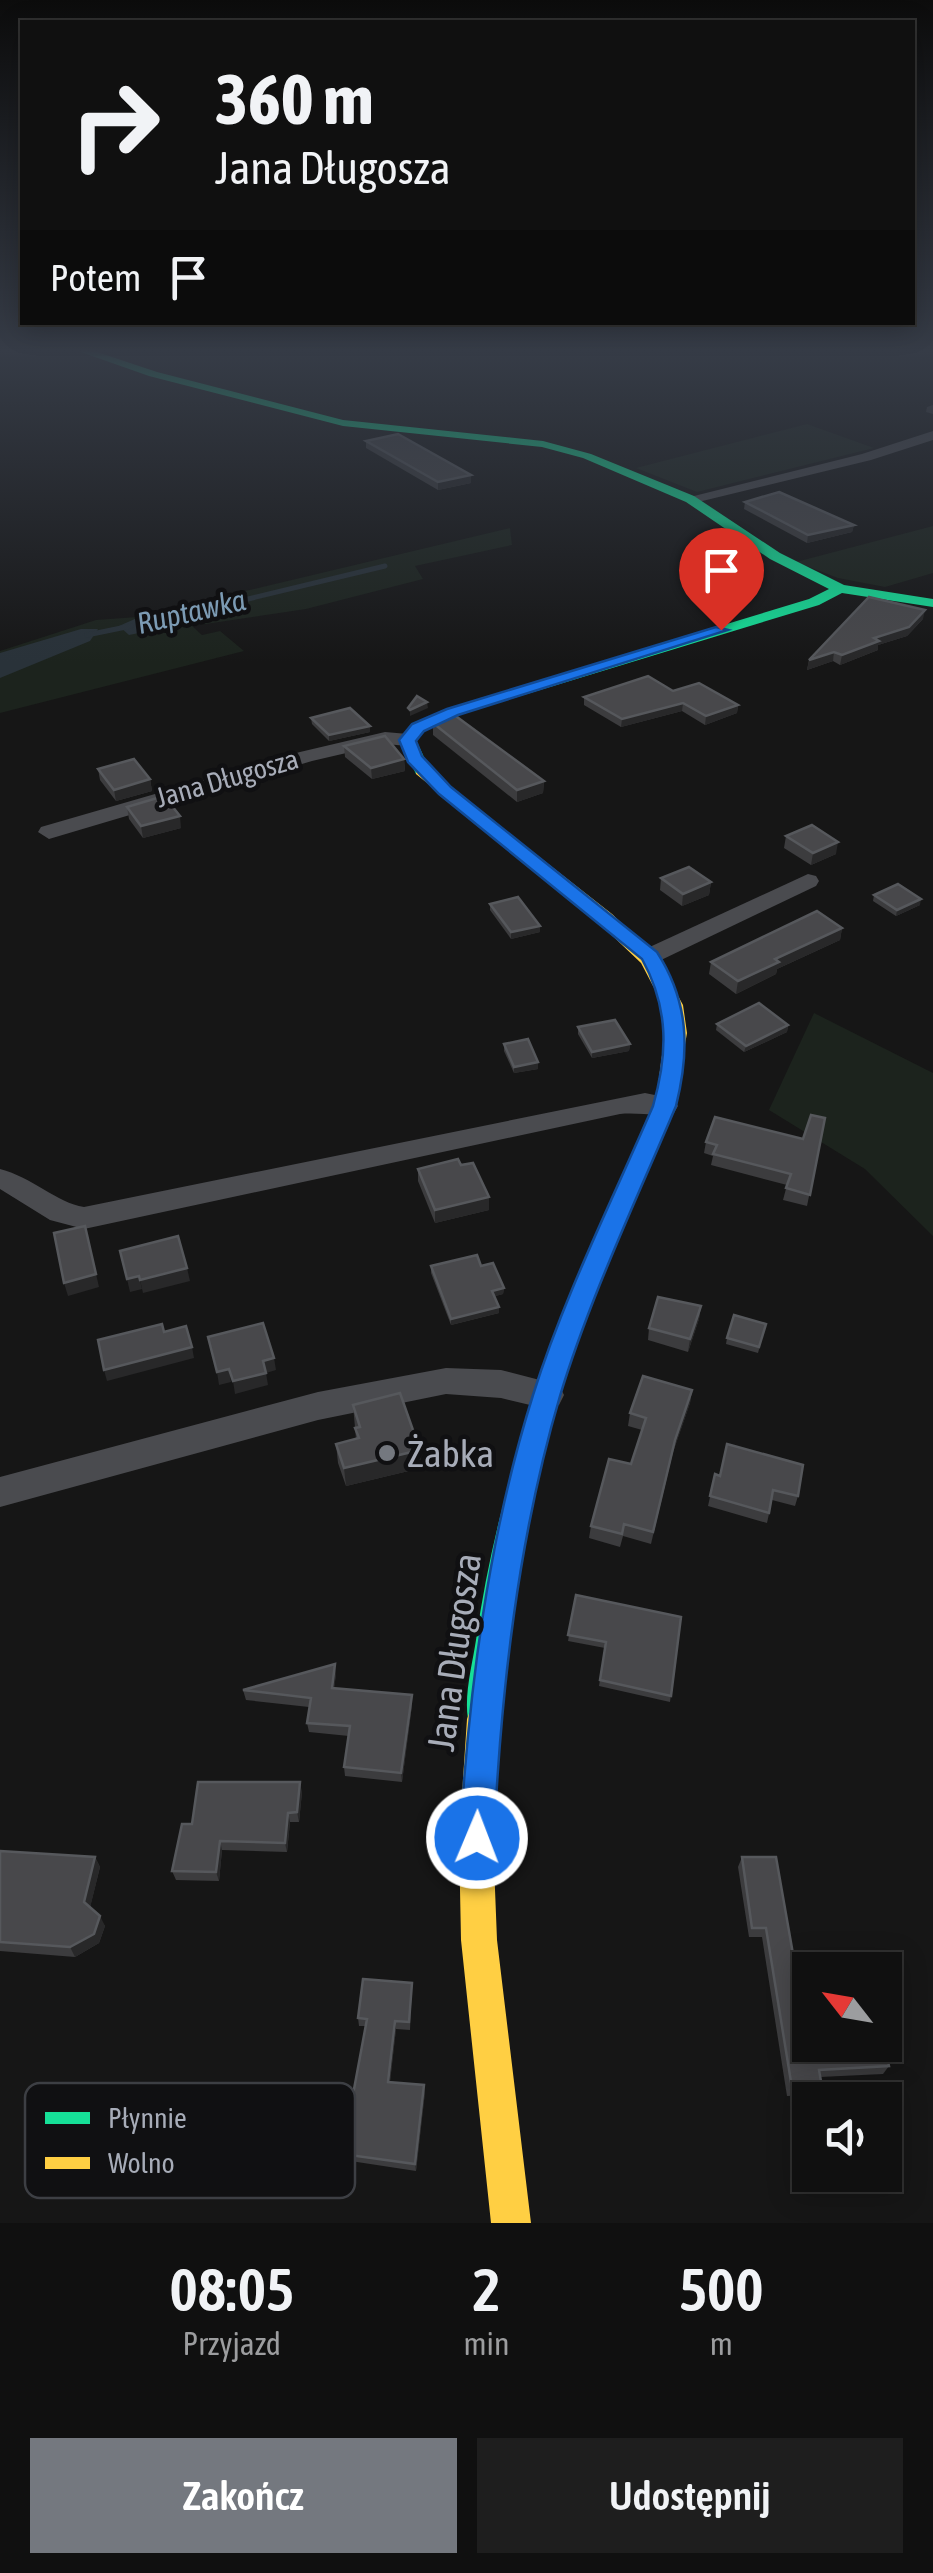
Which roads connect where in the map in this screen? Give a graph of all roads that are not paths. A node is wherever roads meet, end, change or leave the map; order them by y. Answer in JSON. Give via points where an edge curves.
{"nodes":[{"id":1,"x":578,"y":455,"type":"edge"},
{"id":2,"x":873,"y":455,"type":"edge"},
{"id":3,"x":690,"y":499,"type":"junction"},
{"id":4,"x":840,"y":588,"type":"junction"},
{"id":5,"x":933,"y":604,"type":"edge"},
{"id":6,"x":408,"y":740,"type":"junction"},
{"id":7,"x":49,"y":832,"type":"dead end"},
{"id":8,"x":808,"y":881,"type":"dead end"},
{"id":9,"x":650,"y":956,"type":"junction"},
{"id":10,"x":664,"y":1106,"type":"junction"},
{"id":11,"x":0,"y":1179,"type":"edge"},
{"id":12,"x":547,"y":1395,"type":"junction"},
{"id":13,"x":0,"y":1492,"type":"edge"},
{"id":14,"x":512,"y":2223,"type":"edge"}],
"edges":[{"from":1,"to":3,"type":"street"},
{"from":2,"to":3,"type":"street"},
{"from":3,"to":4,"type":"street","via":[[775,556]]},
{"from":4,"to":5,"type":"street"},
{"from":4,"to":6,"type":"street","name":"Jana Długosza","via":[[786,611],[452,712],[418,727]]},
{"from":6,"to":7,"type":"street","name":"Jana Długosza","via":[[385,738],[307,756]]},
{"from":6,"to":9,"type":"street","name":"Jana Długosza","via":[[414,758],[445,790]]},
{"from":8,"to":9,"type":"street"},
{"from":9,"to":10,"type":"street","name":"Jana Długosza","via":[[676,1024]]},
{"from":10,"to":11,"type":"street","via":[[620,1104],[84,1218],[54,1211],[20,1184]]},
{"from":10,"to":12,"type":"street","name":"Jana Długosza"},
{"from":12,"to":13,"type":"street","via":[[446,1381],[318,1406]]},
{"from":12,"to":14,"type":"street","name":"Jana Długosza","via":[[501,1598],[477,1808],[477,1901]]}]}
